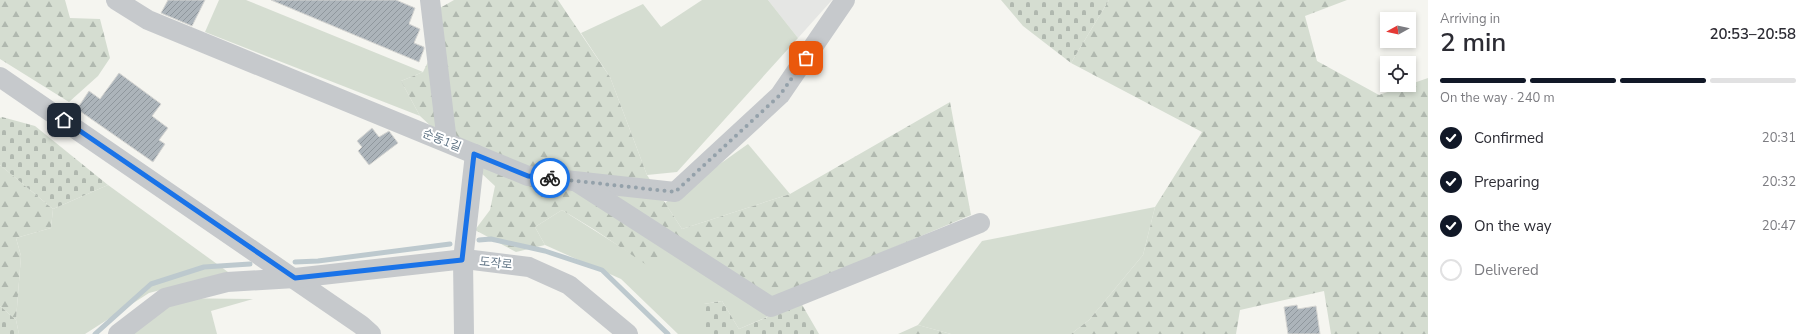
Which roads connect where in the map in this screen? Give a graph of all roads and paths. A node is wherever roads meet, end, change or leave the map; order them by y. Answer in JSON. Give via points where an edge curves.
{"nodes":[{"id":1,"x":116,"y":0,"type":"edge"},
{"id":2,"x":430,"y":0,"type":"edge"},
{"id":3,"x":845,"y":0,"type":"edge"},
{"id":4,"x":0,"y":77,"type":"edge"},
{"id":5,"x":447,"y":142,"type":"junction"},
{"id":6,"x":474,"y":154,"type":"junction"},
{"id":7,"x":574,"y":180,"type":"junction"},
{"id":8,"x":980,"y":223,"type":"dead end"},
{"id":9,"x":462,"y":260,"type":"junction"},
{"id":10,"x":295,"y":278,"type":"junction"},
{"id":11,"x":363,"y":331,"type":"edge"},
{"id":12,"x":118,"y":334,"type":"edge"},
{"id":13,"x":464,"y":334,"type":"edge"},
{"id":14,"x":628,"y":334,"type":"edge"}],
"edges":[{"from":1,"to":5,"type":"street","name":"순동1길","via":[[148,20]]},
{"from":2,"to":5,"type":"street"},
{"from":3,"to":7,"type":"street","name":"순동1길","via":[[780,95],[675,192]]},
{"from":4,"to":10,"type":"street"},
{"from":5,"to":6,"type":"street","name":"순동1길"},
{"from":6,"to":7,"type":"street","name":"순동1길","via":[[528,176]]},
{"from":6,"to":9,"type":"street"},
{"from":7,"to":8,"type":"street","via":[[771,307]]},
{"from":9,"to":10,"type":"street","name":"도작로"},
{"from":9,"to":13,"type":"street"},
{"from":9,"to":14,"type":"street","name":"도작로","via":[[529,267],[569,285]]},
{"from":10,"to":11,"type":"street"},
{"from":10,"to":12,"type":"street","name":"도작로","via":[[227,282],[165,298]]}]}
